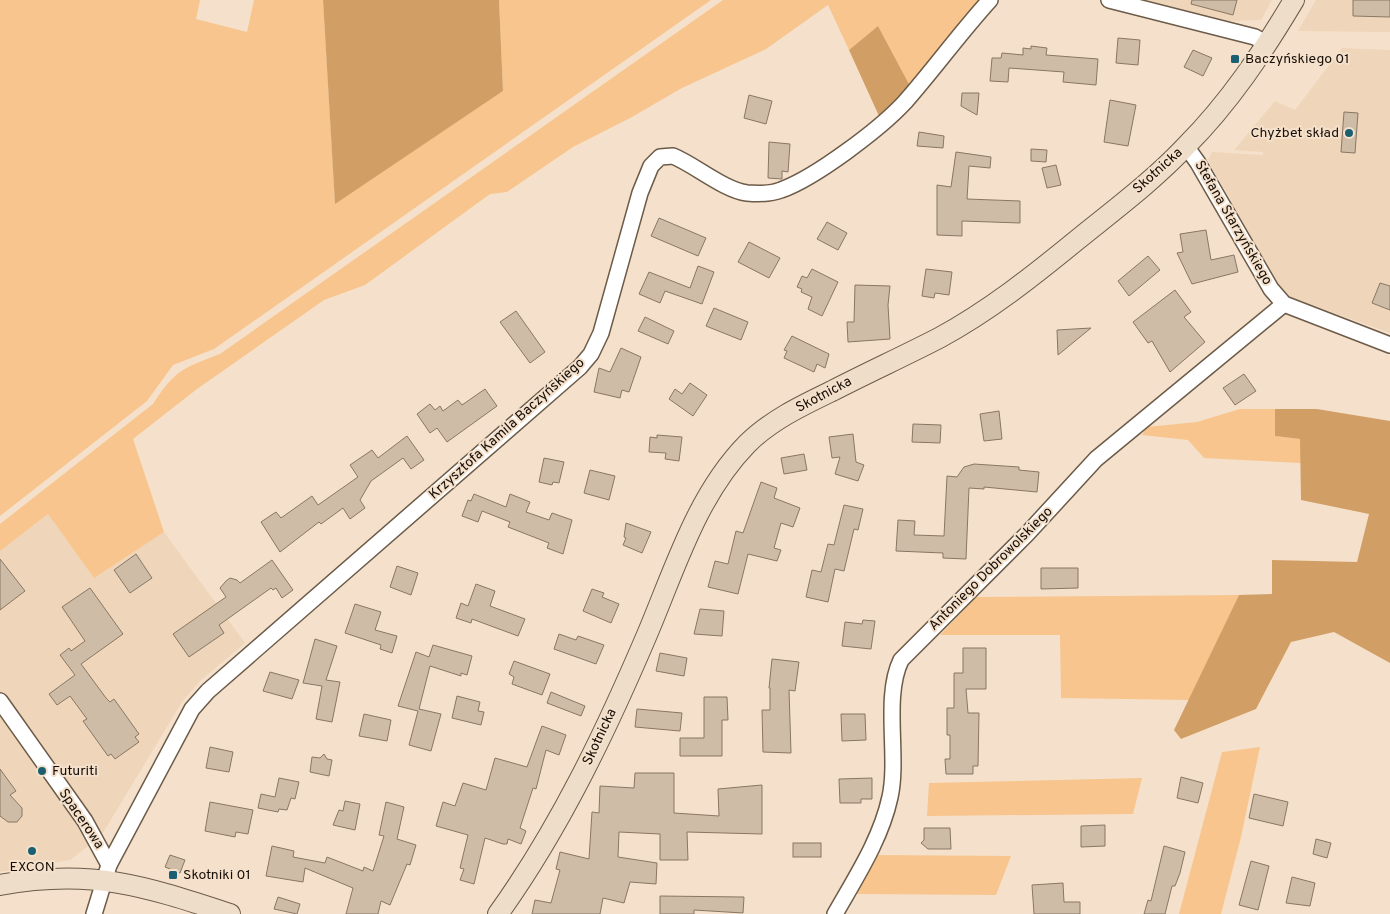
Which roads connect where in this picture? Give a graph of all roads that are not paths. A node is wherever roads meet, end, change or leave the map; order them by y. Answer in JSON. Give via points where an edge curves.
{"nodes":[{"id":1,"x":990,"y":0,"type":"edge"},
{"id":2,"x":1109,"y":0,"type":"edge"},
{"id":3,"x":1294,"y":0,"type":"edge"},
{"id":4,"x":1267,"y":44,"type":"junction"},
{"id":5,"x":1186,"y":146,"type":"junction"},
{"id":6,"x":1284,"y":304,"type":"junction"},
{"id":7,"x":1390,"y":345,"type":"edge"},
{"id":8,"x":0,"y":701,"type":"edge"},
{"id":9,"x":107,"y":872,"type":"junction"},
{"id":10,"x":0,"y":885,"type":"edge"},
{"id":11,"x":94,"y":914,"type":"edge"},
{"id":12,"x":230,"y":914,"type":"edge"},
{"id":13,"x":498,"y":914,"type":"edge"},
{"id":14,"x":835,"y":914,"type":"edge"}],
"edges":[{"from":1,"to":9,"type":"street","name":"Krzysztofa Kamila Baczyńskiego","via":[[904,103],[877,128],[810,176],[780,191],[764,194],[745,192],[673,156],[660,157],[651,166],[640,193],[601,333],[591,354],[208,691],[188,716]]},
{"from":2,"to":4,"type":"street","via":[[1255,37]]},
{"from":3,"to":4,"type":"main road","name":"Skotnicka"},
{"from":4,"to":5,"type":"main road","name":"Skotnicka"},
{"from":5,"to":6,"type":"street","name":"Stefana Starzyńskiego","via":[[1271,289]]},
{"from":5,"to":13,"type":"main road","name":"Skotnicka","via":[[1152,178],[984,312],[804,405],[770,425],[748,444],[711,492],[595,751],[559,818]]},
{"from":6,"to":7,"type":"street"},
{"from":6,"to":14,"type":"street","name":"Antoniego Dobrowolskiego","via":[[1096,459],[1027,534],[901,660],[896,670],[893,704],[891,796],[868,856]]},
{"from":8,"to":9,"type":"street","name":"Spacerowa","via":[[85,821]]},
{"from":9,"to":10,"type":"main road"},
{"from":9,"to":11,"type":"street","name":"Krzysztofa Kamila Baczyńskiego"},
{"from":9,"to":12,"type":"main road"}]}
